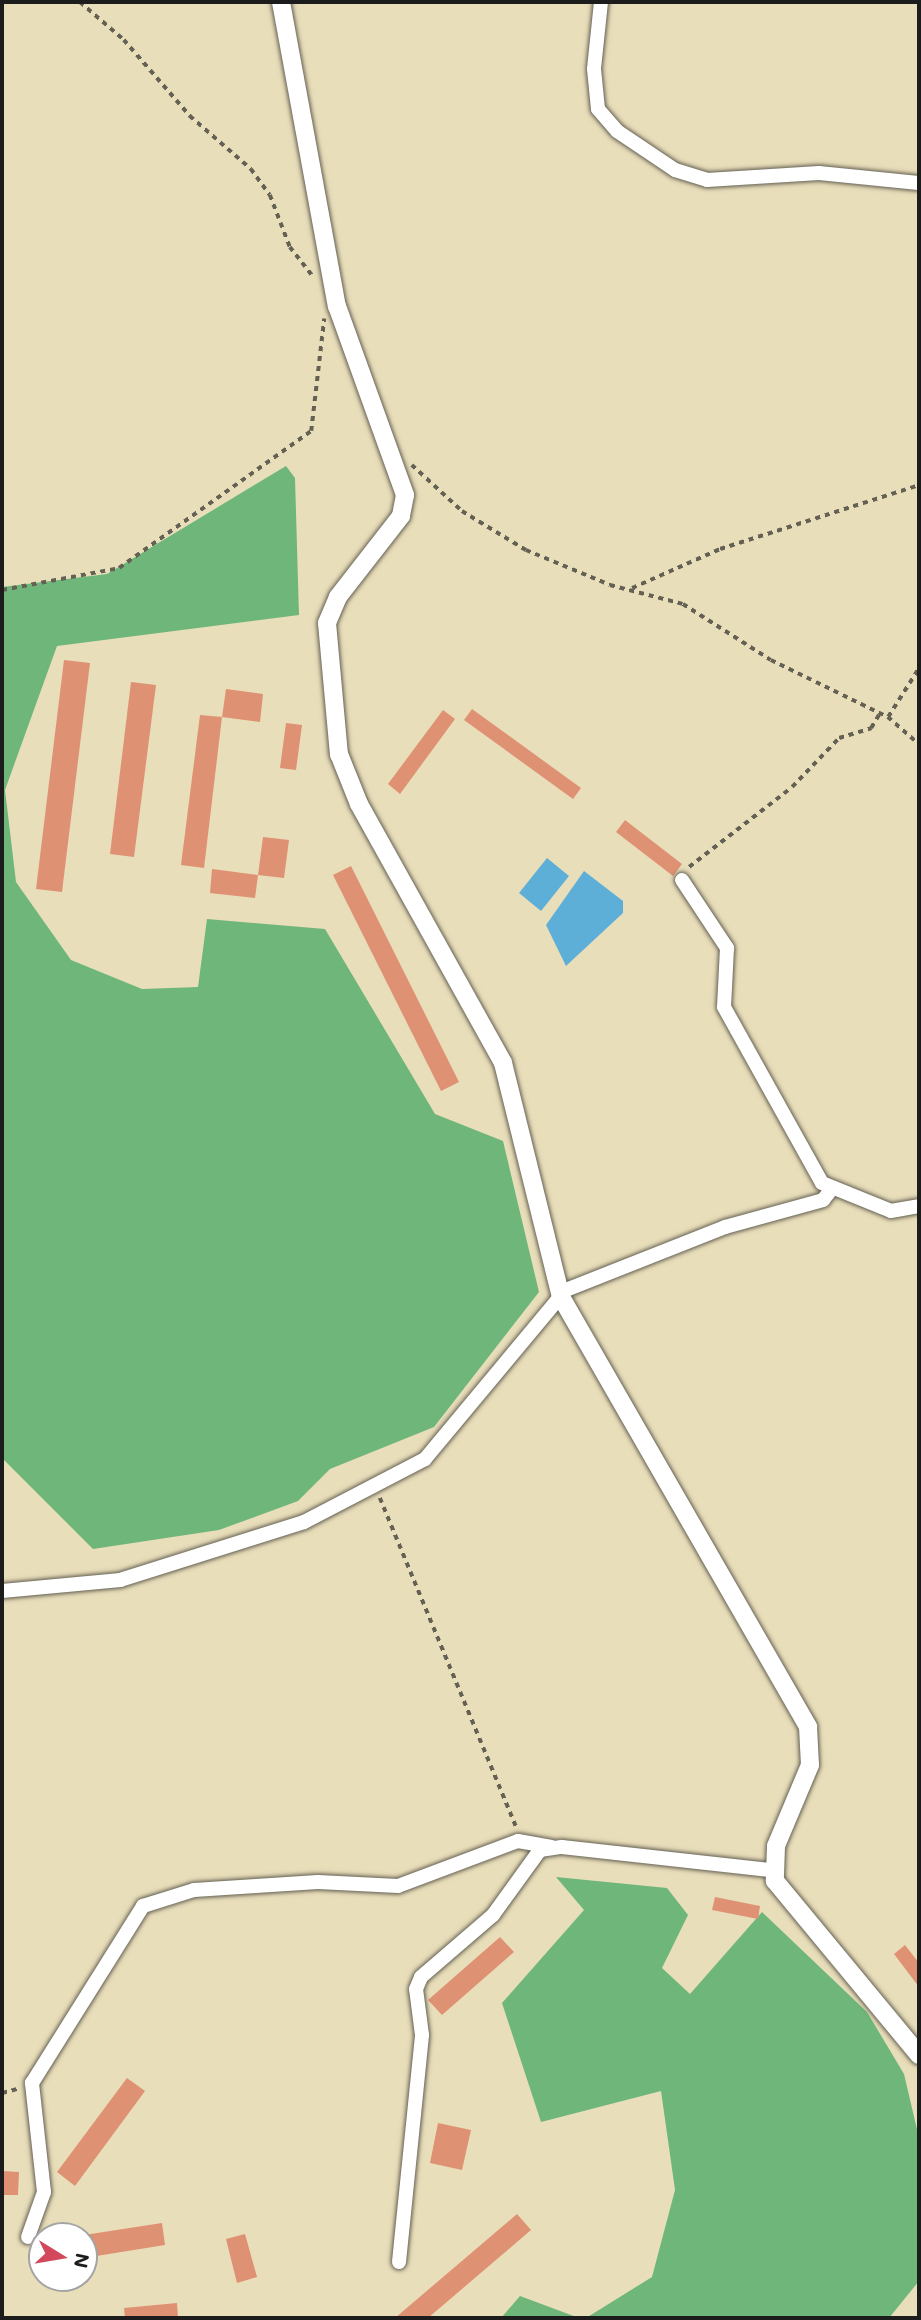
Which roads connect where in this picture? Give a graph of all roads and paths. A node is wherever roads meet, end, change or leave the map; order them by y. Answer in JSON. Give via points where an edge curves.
{"nodes":[{"id":1,"x":80,"y":2,"type":"edge"},
{"id":2,"x":281,"y":2,"type":"edge"},
{"id":3,"x":601,"y":2,"type":"edge"},
{"id":4,"x":919,"y":183,"type":"edge"},
{"id":5,"x":332,"y":284,"type":"junction"},
{"id":6,"x":337,"y":306,"type":"junction"},
{"id":7,"x":405,"y":458,"type":"dead end"},
{"id":8,"x":919,"y":485,"type":"edge"},
{"id":9,"x":631,"y":588,"type":"junction"},
{"id":10,"x":2,"y":590,"type":"edge"},
{"id":11,"x":919,"y":668,"type":"edge"},
{"id":12,"x":880,"y":713,"type":"junction"},
{"id":13,"x":888,"y":717,"type":"junction"},
{"id":14,"x":919,"y":744,"type":"edge"},
{"id":15,"x":682,"y":880,"type":"joint"},
{"id":16,"x":830,"y":1191,"type":"junction"},
{"id":17,"x":919,"y":1206,"type":"edge"},
{"id":18,"x":561,"y":1297,"type":"junction"},
{"id":19,"x":374,"y":1483,"type":"junction"},
{"id":20,"x":2,"y":1591,"type":"edge"},
{"id":21,"x":527,"y":1840,"type":"junction"},
{"id":22,"x":551,"y":1847,"type":"junction"},
{"id":23,"x":772,"y":1870,"type":"junction"},
{"id":24,"x":919,"y":2055,"type":"edge"},
{"id":25,"x":33,"y":2222,"type":"edge"},
{"id":26,"x":399,"y":2262,"type":"dead end"}],
"edges":[{"from":1,"to":5,"type":"path","via":[[251,169],[300,264]]},
{"from":2,"to":5,"type":"street"},
{"from":3,"to":4,"type":"street","via":[[594,69],[598,109],[617,131],[675,170],[707,180],[820,173]]},
{"from":5,"to":6,"type":"street"},
{"from":6,"to":10,"type":"path","via":[[324,317],[316,405],[304,437],[119,568]]},
{"from":6,"to":18,"type":"street","via":[[405,495],[401,516],[338,597],[327,623],[339,754],[359,804],[503,1063]]},
{"from":7,"to":9,"type":"path","via":[[462,511],[526,550]]},
{"from":8,"to":9,"type":"path","via":[[720,549]]},
{"from":9,"to":12,"type":"path","via":[[683,604],[771,660]]},
{"from":11,"to":13,"type":"path"},
{"from":12,"to":13,"type":"path"},
{"from":12,"to":15,"type":"path","via":[[871,728],[839,738],[792,787],[691,863]]},
{"from":13,"to":14,"type":"path"},
{"from":15,"to":16,"type":"street","via":[[727,948],[722,995],[730,1018]]},
{"from":16,"to":17,"type":"street","via":[[891,1211]]},
{"from":16,"to":18,"type":"street","via":[[823,1200],[713,1231]]},
{"from":18,"to":19,"type":"street","via":[[441,1444],[401,1473]]},
{"from":18,"to":23,"type":"street","via":[[808,1727],[810,1765]]},
{"from":19,"to":20,"type":"street","via":[[274,1534],[120,1580]]},
{"from":19,"to":21,"type":"path","via":[[513,1822]]},
{"from":21,"to":22,"type":"street"},
{"from":21,"to":25,"type":"street","via":[[398,1886],[318,1882],[194,1889],[144,1906],[33,2084],[44,2192]]},
{"from":22,"to":23,"type":"street"},
{"from":22,"to":26,"type":"street","via":[[540,1850],[493,1914],[421,1977],[416,1989],[422,2035]]},
{"from":23,"to":24,"type":"street"}]}
